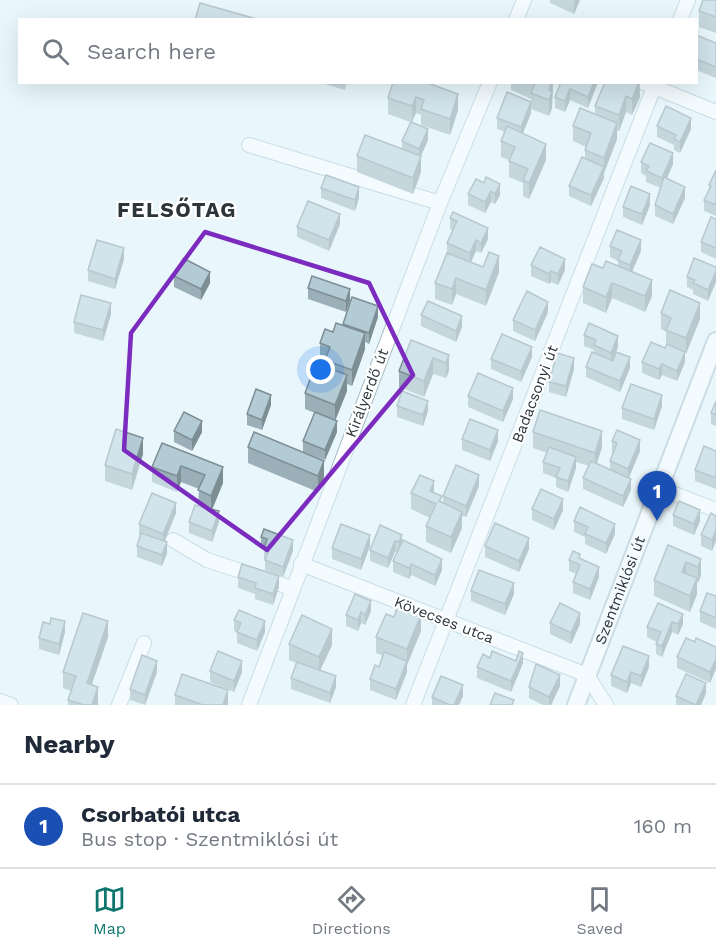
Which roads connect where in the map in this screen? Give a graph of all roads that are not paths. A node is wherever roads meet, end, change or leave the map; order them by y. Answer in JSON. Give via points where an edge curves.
{"nodes":[{"id":1,"x":524,"y":0,"type":"edge"},
{"id":2,"x":688,"y":0,"type":"edge"},
{"id":3,"x":517,"y":18,"type":"edge"},
{"id":4,"x":681,"y":18,"type":"edge"},
{"id":5,"x":489,"y":84,"type":"edge"},
{"id":6,"x":651,"y":84,"type":"edge"},
{"id":7,"x":716,"y":111,"type":"edge"},
{"id":8,"x":249,"y":145,"type":"dead end"},
{"id":9,"x":440,"y":203,"type":"junction"},
{"id":10,"x":716,"y":341,"type":"edge"},
{"id":11,"x":659,"y":488,"type":"junction"},
{"id":12,"x":716,"y":510,"type":"edge"},
{"id":13,"x":172,"y":540,"type":"dead end"},
{"id":14,"x":301,"y":564,"type":"junction"},
{"id":15,"x":292,"y":588,"type":"junction"},
{"id":16,"x":446,"y":621,"type":"junction"},
{"id":17,"x":144,"y":643,"type":"dead end"},
{"id":18,"x":588,"y":675,"type":"junction"},
{"id":19,"x":0,"y":701,"type":"edge"},
{"id":20,"x":11,"y":705,"type":"edge"},
{"id":21,"x":119,"y":705,"type":"edge"},
{"id":22,"x":249,"y":705,"type":"edge"},
{"id":23,"x":413,"y":705,"type":"edge"},
{"id":24,"x":576,"y":705,"type":"edge"},
{"id":25,"x":606,"y":705,"type":"edge"}],
"edges":[{"from":1,"to":3,"type":"street"},
{"from":2,"to":4,"type":"street"},
{"from":5,"to":9,"type":"street","name":"Királyerdő út"},
{"from":6,"to":7,"type":"street"},
{"from":6,"to":16,"type":"street","name":"Badacsonyi út"},
{"from":8,"to":9,"type":"street"},
{"from":9,"to":14,"type":"street","name":"Királyerdő út"},
{"from":10,"to":11,"type":"street","name":"Szentmiklósi út"},
{"from":11,"to":12,"type":"street"},
{"from":11,"to":18,"type":"street","name":"Szentmiklósi út"},
{"from":13,"to":15,"type":"street","via":[[207,560]]},
{"from":14,"to":15,"type":"street","name":"Királyerdő út"},
{"from":14,"to":16,"type":"street","name":"Kövecses utca"},
{"from":15,"to":22,"type":"street","name":"Királyerdő út"},
{"from":16,"to":18,"type":"street","name":"Kövecses utca"},
{"from":16,"to":23,"type":"street","name":"Badacsonyi út"},
{"from":17,"to":21,"type":"street"},
{"from":18,"to":24,"type":"street","name":"Szentmiklósi út"},
{"from":18,"to":25,"type":"street"},
{"from":19,"to":20,"type":"street"}]}
